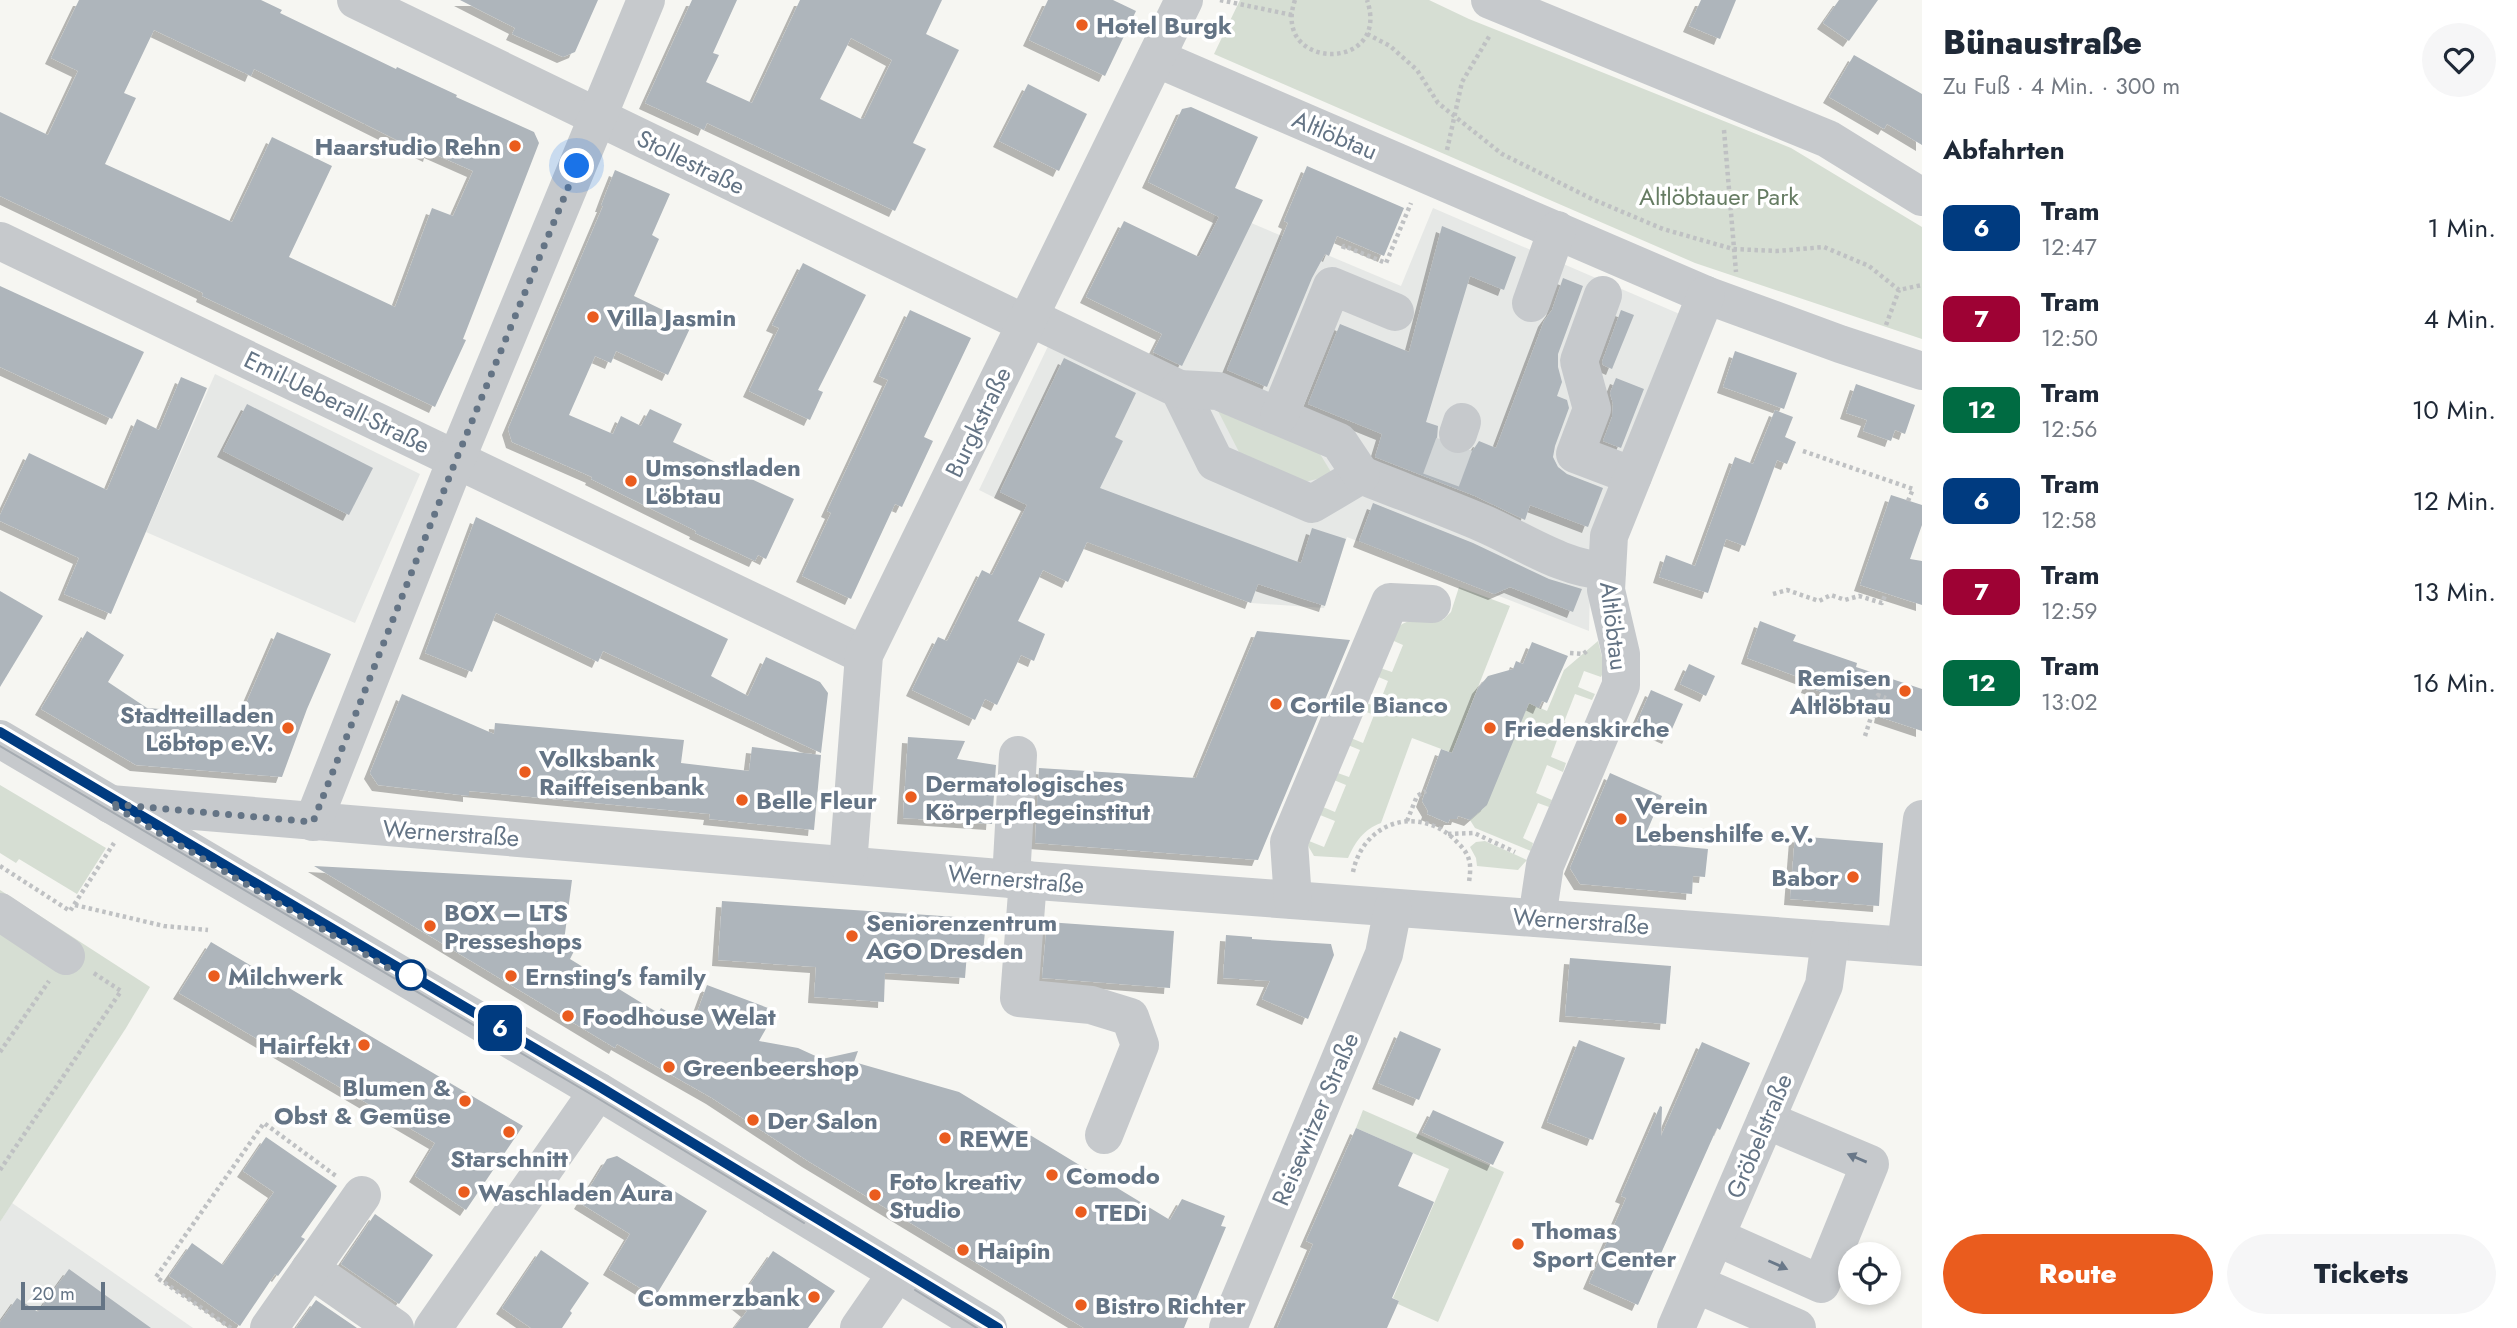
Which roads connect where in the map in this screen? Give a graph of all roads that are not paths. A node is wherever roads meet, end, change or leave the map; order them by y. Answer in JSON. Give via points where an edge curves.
{"nodes":[{"id":1,"x":356,"y":0,"type":"edge"},
{"id":2,"x":646,"y":0,"type":"edge"},
{"id":3,"x":1184,"y":0,"type":"edge"},
{"id":4,"x":1490,"y":0,"type":"edge"},
{"id":5,"x":1156,"y":58,"type":"junction"},
{"id":6,"x":597,"y":116,"type":"junction"},
{"id":7,"x":1922,"y":197,"type":"edge"},
{"id":8,"x":1557,"y":230,"type":"junction"},
{"id":9,"x":0,"y":241,"type":"edge"},
{"id":10,"x":1603,"y":295,"type":"dead end"},
{"id":11,"x":1706,"y":295,"type":"junction"},
{"id":12,"x":1531,"y":303,"type":"dead end"},
{"id":13,"x":1395,"y":312,"type":"dead end"},
{"id":14,"x":1028,"y":320,"type":"junction"},
{"id":15,"x":1922,"y":371,"type":"edge"},
{"id":16,"x":1179,"y":388,"type":"junction"},
{"id":17,"x":1279,"y":416,"type":"junction"},
{"id":18,"x":456,"y":460,"type":"junction"},
{"id":19,"x":1361,"y":475,"type":"junction"},
{"id":20,"x":1633,"y":476,"type":"junction"},
{"id":21,"x":1607,"y":571,"type":"junction"},
{"id":22,"x":1432,"y":604,"type":"dead end"},
{"id":23,"x":864,"y":655,"type":"junction"},
{"id":24,"x":0,"y":739,"type":"edge"},
{"id":25,"x":1018,"y":755,"type":"dead end"},
{"id":26,"x":110,"y":804,"type":"junction"},
{"id":27,"x":1922,"y":819,"type":"edge"},
{"id":28,"x":313,"y":822,"type":"junction"},
{"id":29,"x":848,"y":865,"type":"junction"},
{"id":30,"x":1019,"y":880,"type":"junction"},
{"id":31,"x":1293,"y":900,"type":"junction"},
{"id":32,"x":1393,"y":908,"type":"junction"},
{"id":33,"x":0,"y":912,"type":"edge"},
{"id":34,"x":1537,"y":918,"type":"junction"},
{"id":35,"x":1830,"y":940,"type":"junction"},
{"id":36,"x":1914,"y":946,"type":"edge"},
{"id":37,"x":66,"y":956,"type":"road end"},
{"id":38,"x":598,"y":1091,"type":"junction"},
{"id":39,"x":1766,"y":1120,"type":"junction"},
{"id":40,"x":1104,"y":1135,"type":"dead end"},
{"id":41,"x":362,"y":1195,"type":"road end"},
{"id":42,"x":1716,"y":1237,"type":"junction"},
{"id":43,"x":310,"y":1269,"type":"junction"},
{"id":44,"x":898,"y":1273,"type":"junction"},
{"id":45,"x":1696,"y":1284,"type":"junction"},
{"id":46,"x":269,"y":1328,"type":"edge"},
{"id":47,"x":395,"y":1328,"type":"edge"},
{"id":48,"x":433,"y":1328,"type":"edge"},
{"id":49,"x":859,"y":1328,"type":"edge"},
{"id":50,"x":988,"y":1328,"type":"edge"},
{"id":51,"x":1228,"y":1328,"type":"edge"},
{"id":52,"x":1676,"y":1328,"type":"edge"},
{"id":53,"x":1797,"y":1328,"type":"edge"}],
"edges":[{"from":1,"to":6,"type":"street","name":"Stollestraße"},
{"from":2,"to":6,"type":"street"},
{"from":3,"to":5,"type":"street","name":"Burgkstraße"},
{"from":4,"to":7,"type":"street","via":[[1828,139]]},
{"from":5,"to":8,"type":"street","name":"Altlöbtau","via":[[1435,159]]},
{"from":5,"to":14,"type":"street","name":"Burgkstraße"},
{"from":6,"to":14,"type":"street","name":"Stollestraße"},
{"from":6,"to":18,"type":"street"},
{"from":8,"to":11,"type":"street","name":"Altlöbtau"},
{"from":8,"to":12,"type":"street"},
{"from":9,"to":18,"type":"street","name":"Emil-Ueberall-Straße"},
{"from":10,"to":20,"type":"street","via":[[1579,361],[1592,409],[1575,454]]},
{"from":11,"to":15,"type":"street","name":"Altlöbtau"},
{"from":11,"to":20,"type":"street","name":"Altlöbtau"},
{"from":13,"to":17,"type":"street","via":[[1332,286]]},
{"from":14,"to":16,"type":"street","name":"Stollestraße"},
{"from":14,"to":23,"type":"street","name":"Burgkstraße"},
{"from":16,"to":17,"type":"street","via":[[1219,391]]},
{"from":16,"to":19,"type":"street","via":[[1215,462],[1312,504]]},
{"from":17,"to":19,"type":"street","via":[[1339,442]]},
{"from":18,"to":23,"type":"street","name":"Emil-Ueberall-Straße"},
{"from":18,"to":28,"type":"street"},
{"from":19,"to":21,"type":"street","via":[[1437,492],[1483,523],[1539,551],[1590,570]]},
{"from":20,"to":21,"type":"street","name":"Altlöbtau","via":[[1609,536]]},
{"from":21,"to":34,"type":"street","name":"Altlöbtau","via":[[1606,590],[1621,654],[1621,685],[1545,865]]},
{"from":22,"to":31,"type":"street","via":[[1390,602],[1289,842]]},
{"from":23,"to":29,"type":"street","name":"Burgkstraße"},
{"from":24,"to":26,"type":"street"},
{"from":25,"to":30,"type":"street"},
{"from":26,"to":28,"type":"street","name":"Wernerstraße"},
{"from":26,"to":38,"type":"street"},
{"from":27,"to":36,"type":"street"},
{"from":28,"to":29,"type":"street","name":"Wernerstraße"},
{"from":29,"to":30,"type":"street","name":"Wernerstraße"},
{"from":30,"to":31,"type":"street","name":"Wernerstraße"},
{"from":30,"to":40,"type":"street","via":[[1019,998],[1091,1005],[1130,1017],[1140,1045]]},
{"from":31,"to":32,"type":"street","name":"Wernerstraße"},
{"from":32,"to":34,"type":"street","name":"Wernerstraße"},
{"from":32,"to":51,"type":"street","name":"Reisewitzer Straße","via":[[1384,954]]},
{"from":33,"to":37,"type":"street"},
{"from":34,"to":35,"type":"street","name":"Wernerstraße"},
{"from":35,"to":36,"type":"street","name":"Wernerstraße"},
{"from":35,"to":39,"type":"street","name":"Gröbelstraße","via":[[1825,985]]},
{"from":38,"to":44,"type":"street"},
{"from":38,"to":48,"type":"street"},
{"from":39,"to":42,"type":"street","name":"Gröbelstraße"},
{"from":42,"to":39,"type":"street","one_way":true,"via":[[1821,1284],[1870,1164]]},
{"from":41,"to":43,"type":"street"},
{"from":42,"to":45,"type":"street","name":"Gröbelstraße"},
{"from":43,"to":46,"type":"street"},
{"from":43,"to":47,"type":"street"},
{"from":44,"to":49,"type":"street"},
{"from":44,"to":50,"type":"street"},
{"from":45,"to":52,"type":"street","name":"Gröbelstraße"},
{"from":45,"to":53,"type":"street"}]}
